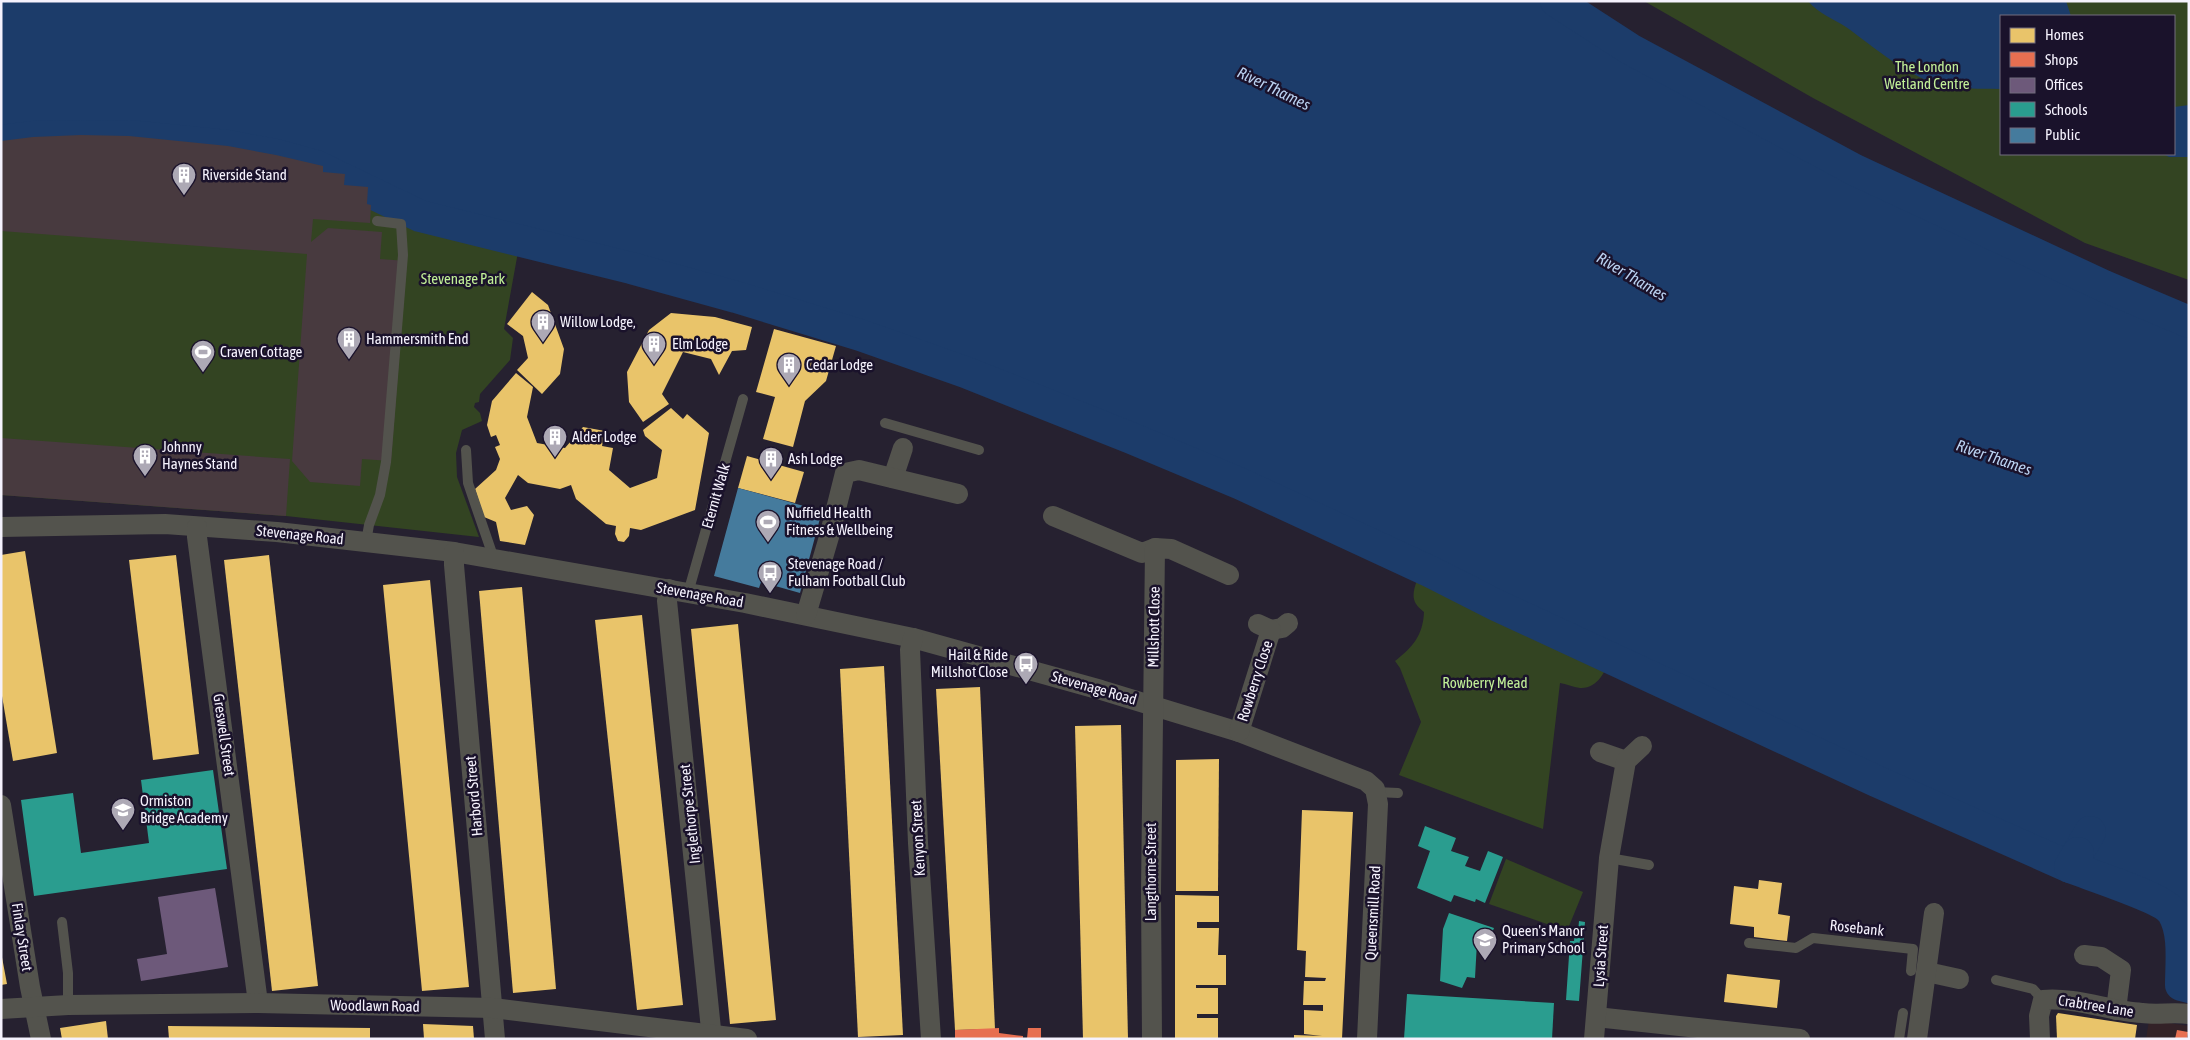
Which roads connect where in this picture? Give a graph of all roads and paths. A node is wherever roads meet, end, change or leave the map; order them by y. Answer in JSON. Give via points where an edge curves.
{"nodes":[{"id":1,"x":377,"y":222,"type":"dead end"},
{"id":2,"x":743,"y":399,"type":"dead end"},
{"id":3,"x":885,"y":423,"type":"dead end"},
{"id":4,"x":906,"y":439,"type":"junction"},
{"id":5,"x":466,"y":450,"type":"dead end"},
{"id":6,"x":979,"y":450,"type":"dead end"},
{"id":7,"x":893,"y":478,"type":"junction"},
{"id":8,"x":958,"y":494,"type":"dead end"},
{"id":9,"x":1053,"y":516,"type":"dead end"},
{"id":10,"x":1,"y":527,"type":"edge"},
{"id":11,"x":197,"y":527,"type":"junction"},
{"id":12,"x":366,"y":542,"type":"junction"},
{"id":13,"x":1155,"y":548,"type":"junction"},
{"id":14,"x":454,"y":552,"type":"junction"},
{"id":15,"x":494,"y":559,"type":"junction"},
{"id":16,"x":1229,"y":576,"type":"dead end"},
{"id":17,"x":679,"y":591,"type":"junction"},
{"id":18,"x":806,"y":615,"type":"junction"},
{"id":19,"x":1273,"y":626,"type":"dead end"},
{"id":20,"x":914,"y":638,"type":"junction"},
{"id":21,"x":1152,"y":705,"type":"junction"},
{"id":22,"x":1239,"y":732,"type":"junction"},
{"id":23,"x":1642,"y":746,"type":"dead end"},
{"id":24,"x":1600,"y":752,"type":"dead end"},
{"id":25,"x":1626,"y":761,"type":"junction"},
{"id":26,"x":1376,"y":791,"type":"junction"},
{"id":27,"x":1398,"y":793,"type":"dead end"},
{"id":28,"x":1,"y":805,"type":"edge"},
{"id":29,"x":1649,"y":865,"type":"dead end"},
{"id":30,"x":1608,"y":866,"type":"junction"},
{"id":31,"x":1934,"y":913,"type":"dead end"},
{"id":32,"x":62,"y":922,"type":"dead end"},
{"id":33,"x":1749,"y":942,"type":"dead end"},
{"id":34,"x":2084,"y":955,"type":"dead end"},
{"id":35,"x":1919,"y":972,"type":"junction"},
{"id":36,"x":1959,"y":979,"type":"dead end"},
{"id":37,"x":1996,"y":980,"type":"dead end"},
{"id":38,"x":2043,"y":1000,"type":"junction"},
{"id":39,"x":258,"y":1003,"type":"junction"},
{"id":40,"x":68,"y":1005,"type":"junction"},
{"id":41,"x":35,"y":1008,"type":"junction"},
{"id":42,"x":493,"y":1008,"type":"junction"},
{"id":43,"x":1,"y":1009,"type":"edge"},
{"id":44,"x":2116,"y":1010,"type":"junction"},
{"id":45,"x":1903,"y":1013,"type":"dead end"},
{"id":46,"x":2189,"y":1014,"type":"edge"},
{"id":47,"x":1596,"y":1017,"type":"junction"},
{"id":48,"x":712,"y":1036,"type":"edge"},
{"id":49,"x":41,"y":1039,"type":"edge"},
{"id":50,"x":496,"y":1039,"type":"edge"},
{"id":51,"x":747,"y":1039,"type":"edge"},
{"id":52,"x":931,"y":1039,"type":"edge"},
{"id":53,"x":1152,"y":1039,"type":"edge"},
{"id":54,"x":1367,"y":1039,"type":"edge"},
{"id":55,"x":1594,"y":1039,"type":"edge"},
{"id":56,"x":1800,"y":1039,"type":"edge"},
{"id":57,"x":1899,"y":1039,"type":"edge"},
{"id":58,"x":1917,"y":1039,"type":"edge"},
{"id":59,"x":2040,"y":1039,"type":"edge"}],
"edges":[{"from":1,"to":12,"type":"lane","via":[[401,224],[403,256],[386,462]]},
{"from":2,"to":17,"type":"lane","name":"Eternit Walk"},
{"from":3,"to":4,"type":"lane"},
{"from":4,"to":6,"type":"lane"},
{"from":4,"to":7,"type":"street"},
{"from":5,"to":15,"type":"lane","via":[[468,483]]},
{"from":7,"to":8,"type":"street"},
{"from":7,"to":18,"type":"street","via":[[859,470],[845,473]]},
{"from":9,"to":13,"type":"street","via":[[1142,553]]},
{"from":10,"to":11,"type":"street","name":"Stevenage Road","via":[[165,524]]},
{"from":11,"to":12,"type":"street","name":"Stevenage Road"},
{"from":11,"to":39,"type":"street","name":"Greswell Street"},
{"from":12,"to":14,"type":"street","name":"Stevenage Road"},
{"from":13,"to":16,"type":"street","via":[[1171,549]]},
{"from":13,"to":21,"type":"street","name":"Millshott Close"},
{"from":14,"to":15,"type":"street","name":"Stevenage Road"},
{"from":14,"to":42,"type":"street","name":"Harbord Street"},
{"from":15,"to":17,"type":"street","name":"Stevenage Road"},
{"from":17,"to":18,"type":"street","name":"Stevenage Road"},
{"from":17,"to":48,"type":"street","name":"Inglethorpe Street","via":[[667,601]]},
{"from":18,"to":20,"type":"street","name":"Stevenage Road"},
{"from":19,"to":22,"type":"street","name":"Rowberry Close"},
{"from":20,"to":21,"type":"street","name":"Stevenage Road"},
{"from":20,"to":52,"type":"street","name":"Kenyon Street","via":[[910,650],[918,843]]},
{"from":21,"to":22,"type":"street","name":"Stevenage Road"},
{"from":21,"to":53,"type":"street","name":"Langthorne Street"},
{"from":22,"to":26,"type":"street","name":"Stevenage Road","via":[[1366,782]]},
{"from":23,"to":25,"type":"street"},
{"from":24,"to":25,"type":"street"},
{"from":25,"to":30,"type":"street","name":"Lysia Street"},
{"from":26,"to":27,"type":"lane"},
{"from":26,"to":54,"type":"street","name":"Queensmill Road"},
{"from":28,"to":41,"type":"street","name":"Finlay Street"},
{"from":29,"to":30,"type":"lane"},
{"from":30,"to":47,"type":"street","name":"Lysia Street"},
{"from":31,"to":35,"type":"street"},
{"from":32,"to":40,"type":"lane"},
{"from":33,"to":35,"type":"lane","name":"Rosebank","via":[[1796,948],[1813,938],[1913,949]]},
{"from":34,"to":44,"type":"street","via":[[2101,957],[2121,970]]},
{"from":35,"to":36,"type":"street"},
{"from":35,"to":58,"type":"street"},
{"from":37,"to":38,"type":"lane","via":[[2033,989]]},
{"from":38,"to":44,"type":"street","name":"Crabtree Lane","via":[[2058,999]]},
{"from":38,"to":59,"type":"street","name":"Crabtree Lane","via":[[2039,1016]]},
{"from":39,"to":40,"type":"street","name":"Woodlawn Road"},
{"from":39,"to":42,"type":"street","name":"Woodlawn Road"},
{"from":40,"to":41,"type":"street","name":"Woodlawn Road"},
{"from":41,"to":43,"type":"street","name":"Woodlawn Road"},
{"from":41,"to":49,"type":"street","name":"Finlay Street"},
{"from":42,"to":48,"type":"street","name":"Woodlawn Road"},
{"from":42,"to":50,"type":"street","name":"Harbord Street"},
{"from":44,"to":46,"type":"street","name":"Crabtree Lane"},
{"from":45,"to":57,"type":"lane"},
{"from":47,"to":55,"type":"street","name":"Lysia Street"},
{"from":47,"to":56,"type":"street"},
{"from":48,"to":51,"type":"street","name":"Woodlawn Road"}]}
